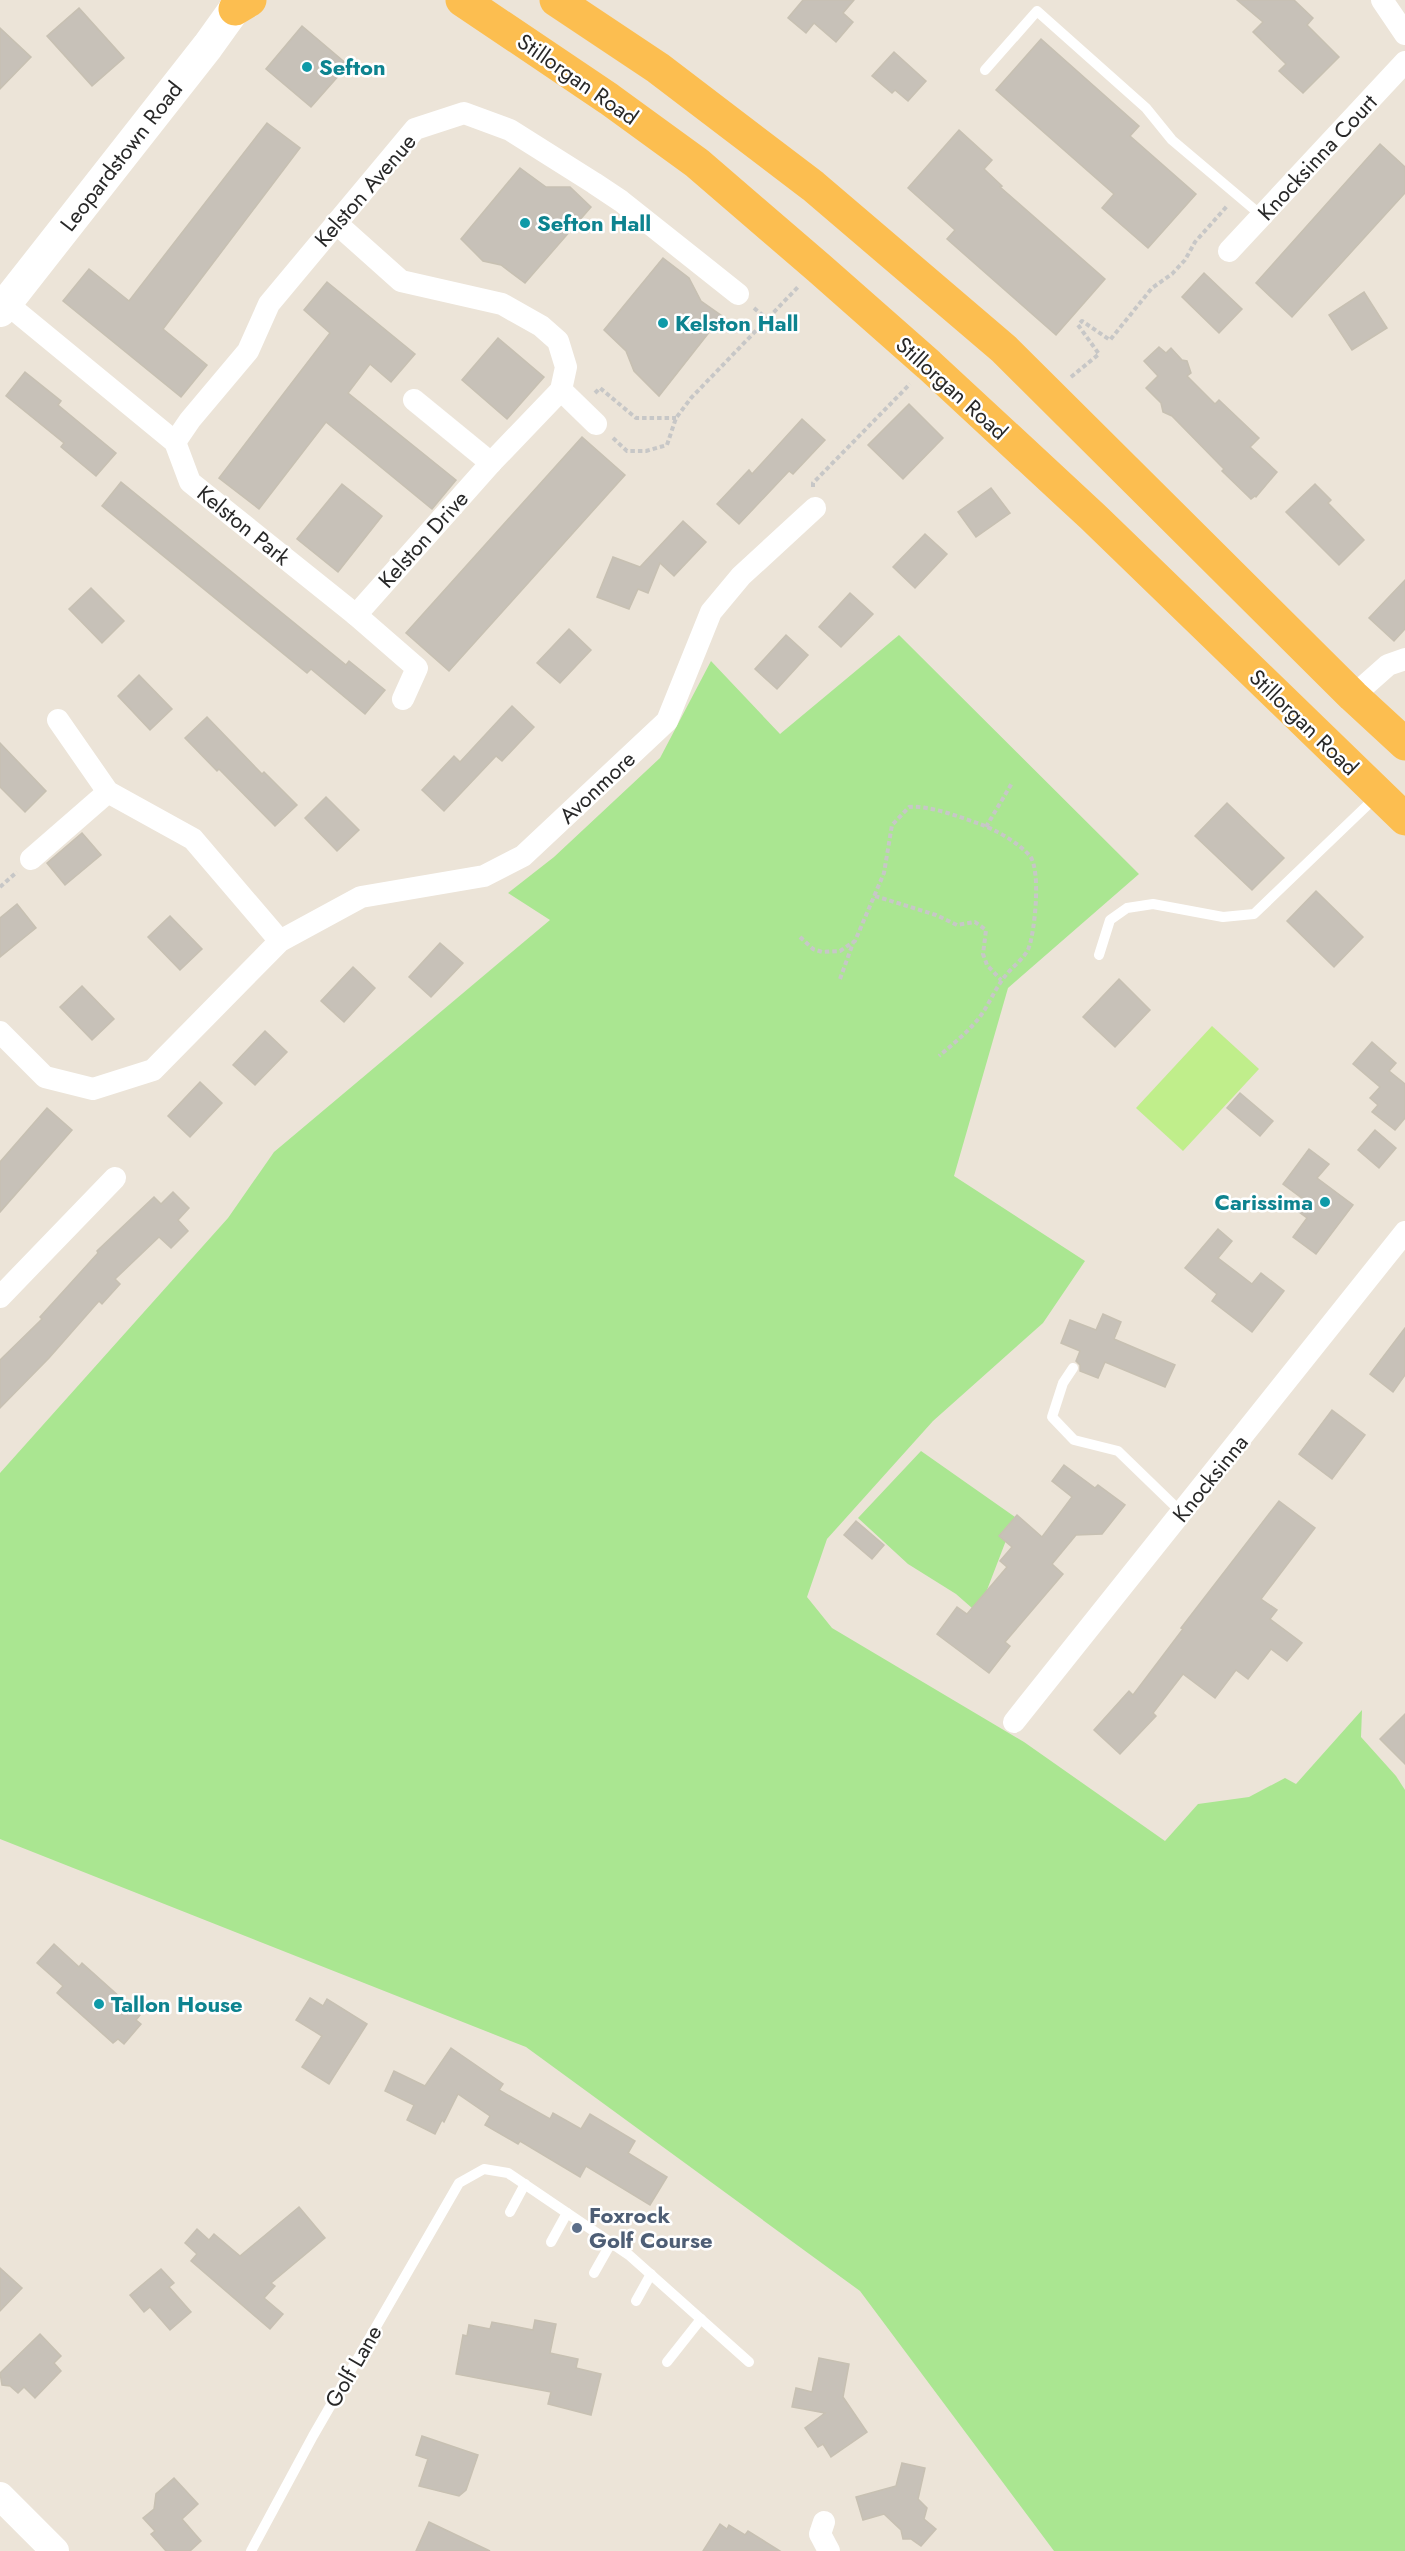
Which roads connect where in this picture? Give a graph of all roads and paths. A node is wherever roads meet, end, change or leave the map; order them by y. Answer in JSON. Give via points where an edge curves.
{"nodes":[{"id":1,"x":462,"y":0,"type":"edge"},
{"id":2,"x":556,"y":0,"type":"edge"},
{"id":3,"x":1382,"y":0,"type":"edge"},
{"id":4,"x":240,"y":2,"type":"edge"},
{"id":5,"x":1405,"y":34,"type":"edge"},
{"id":6,"x":1405,"y":62,"type":"edge"},
{"id":7,"x":985,"y":70,"type":"dead end"},
{"id":8,"x":1237,"y":194,"type":"junction"},
{"id":9,"x":1262,"y":216,"type":"junction"},
{"id":10,"x":336,"y":224,"type":"junction"},
{"id":11,"x":1229,"y":251,"type":"dead end"},
{"id":12,"x":800,"y":285,"type":"dead end"},
{"id":13,"x":738,"y":294,"type":"dead end"},
{"id":14,"x":3,"y":307,"type":"edge"},
{"id":15,"x":929,"y":365,"type":"junction"},
{"id":16,"x":561,"y":390,"type":"junction"},
{"id":17,"x":1052,"y":397,"type":"junction"},
{"id":18,"x":414,"y":400,"type":"dead end"},
{"id":19,"x":578,"y":407,"type":"junction"},
{"id":20,"x":676,"y":418,"type":"junction"},
{"id":21,"x":596,"y":424,"type":"joint"},
{"id":22,"x":176,"y":442,"type":"junction"},
{"id":23,"x":491,"y":463,"type":"junction"},
{"id":24,"x":815,"y":508,"type":"joint"},
{"id":25,"x":356,"y":615,"type":"junction"},
{"id":26,"x":1405,"y":659,"type":"edge"},
{"id":27,"x":1353,"y":696,"type":"junction"},
{"id":28,"x":404,"y":699,"type":"dead end"},
{"id":29,"x":58,"y":720,"type":"dead end"},
{"id":30,"x":1405,"y":744,"type":"edge"},
{"id":31,"x":1012,"y":783,"type":"dead end"},
{"id":32,"x":108,"y":792,"type":"junction"},
{"id":33,"x":1379,"y":795,"type":"junction"},
{"id":34,"x":1405,"y":819,"type":"edge"},
{"id":35,"x":986,"y":827,"type":"junction"},
{"id":36,"x":31,"y":859,"type":"dead end"},
{"id":37,"x":874,"y":896,"type":"junction"},
{"id":38,"x":800,"y":937,"type":"dead end"},
{"id":39,"x":280,"y":941,"type":"junction"},
{"id":40,"x":852,"y":943,"type":"junction"},
{"id":41,"x":1099,"y":955,"type":"dead end"},
{"id":42,"x":840,"y":979,"type":"dead end"},
{"id":43,"x":1001,"y":980,"type":"junction"},
{"id":44,"x":0,"y":1032,"type":"edge"},
{"id":45,"x":939,"y":1056,"type":"dead end"},
{"id":46,"x":115,"y":1178,"type":"dead end"},
{"id":47,"x":1405,"y":1232,"type":"edge"},
{"id":48,"x":0,"y":1298,"type":"edge"},
{"id":49,"x":1073,"y":1368,"type":"dead end"},
{"id":50,"x":1182,"y":1513,"type":"junction"},
{"id":51,"x":1014,"y":1722,"type":"dead end"},
{"id":52,"x":525,"y":2184,"type":"junction"},
{"id":53,"x":510,"y":2212,"type":"dead end"},
{"id":54,"x":567,"y":2213,"type":"junction"},
{"id":55,"x":551,"y":2242,"type":"dead end"},
{"id":56,"x":611,"y":2243,"type":"junction"},
{"id":57,"x":594,"y":2273,"type":"dead end"},
{"id":58,"x":651,"y":2274,"type":"junction"},
{"id":59,"x":636,"y":2301,"type":"dead end"},
{"id":60,"x":701,"y":2319,"type":"junction"},
{"id":61,"x":668,"y":2362,"type":"dead end"},
{"id":62,"x":748,"y":2362,"type":"dead end"},
{"id":63,"x":0,"y":2496,"type":"edge"},
{"id":64,"x":824,"y":2523,"type":"dead end"},
{"id":65,"x":55,"y":2551,"type":"edge"},
{"id":66,"x":251,"y":2551,"type":"edge"},
{"id":67,"x":829,"y":2551,"type":"edge"}],
"edges":[{"from":1,"to":15,"type":"highway","name":"Stillorgan Road","via":[[697,164]]},
{"from":2,"to":17,"type":"highway","via":[[658,68],[813,186],[1004,349]]},
{"from":3,"to":5,"type":"street"},
{"from":4,"to":14,"type":"main road","name":"Leopardstown Road"},
{"from":6,"to":9,"type":"street","name":"Knocksinna Court"},
{"from":7,"to":8,"type":"lane","via":[[1037,11],[1146,108],[1172,140]]},
{"from":8,"to":9,"type":"lane"},
{"from":8,"to":17,"type":"path","via":[[1195,242],[1185,260],[1152,288],[1110,340],[1082,321],[1078,325],[1099,354]]},
{"from":9,"to":11,"type":"street","name":"Knocksinna Court"},
{"from":10,"to":13,"type":"street","name":"Kelston Avenue","via":[[415,129],[464,112],[510,130],[594,183]]},
{"from":10,"to":16,"type":"street","via":[[401,281],[502,304],[541,326],[558,341],[566,367]]},
{"from":10,"to":22,"type":"street","name":"Kelston Avenue","via":[[269,304],[249,351]]},
{"from":12,"to":20,"type":"path"},
{"from":14,"to":22,"type":"street"},
{"from":15,"to":24,"type":"path","via":[[813,483]]},
{"from":15,"to":33,"type":"highway","name":"Stillorgan Road","via":[[1092,516]]},
{"from":16,"to":19,"type":"street"},
{"from":16,"to":23,"type":"street","name":"Kelston Drive"},
{"from":17,"to":27,"type":"highway"},
{"from":18,"to":23,"type":"street"},
{"from":19,"to":20,"type":"path","via":[[600,388],[636,418]]},
{"from":19,"to":21,"type":"street"},
{"from":20,"to":21,"type":"path","via":[[667,445],[646,451],[627,451]]},
{"from":22,"to":25,"type":"street","name":"Kelston Park","via":[[190,482]]},
{"from":23,"to":25,"type":"street","name":"Kelston Drive"},
{"from":24,"to":39,"type":"street","name":"Avonmore","via":[[741,576],[711,612],[667,721],[523,856],[484,876],[361,897]]},
{"from":25,"to":28,"type":"street","name":"Kelston Park","via":[[417,668]]},
{"from":26,"to":27,"type":"street","via":[[1388,665]]},
{"from":27,"to":30,"type":"highway"},
{"from":29,"to":32,"type":"street"},
{"from":31,"to":35,"type":"path"},
{"from":32,"to":36,"type":"street"},
{"from":32,"to":39,"type":"street","via":[[193,839]]},
{"from":33,"to":34,"type":"highway","name":"Stillorgan Road"},
{"from":33,"to":41,"type":"lane","via":[[1254,914],[1223,917],[1153,904],[1127,908],[1110,920]]},
{"from":35,"to":37,"type":"path","via":[[958,816],[909,807],[892,825],[884,873]]},
{"from":35,"to":43,"type":"path","via":[[1021,848],[1031,858],[1035,872],[1029,949]]},
{"from":37,"to":40,"type":"path"},
{"from":37,"to":43,"type":"path","via":[[957,925],[982,925],[986,930],[983,954]]},
{"from":38,"to":40,"type":"path","via":[[822,952],[840,951]]},
{"from":39,"to":44,"type":"street","name":"Avonmore","via":[[153,1070],[93,1089],[45,1077]]},
{"from":40,"to":42,"type":"path"},
{"from":43,"to":45,"type":"path","via":[[980,1016]]},
{"from":46,"to":48,"type":"street"},
{"from":47,"to":50,"type":"street","name":"Knocksinna"},
{"from":49,"to":50,"type":"lane","via":[[1063,1383],[1052,1417],[1074,1440],[1118,1451]]},
{"from":50,"to":51,"type":"street","name":"Knocksinna"},
{"from":52,"to":53,"type":"lane"},
{"from":52,"to":54,"type":"lane"},
{"from":52,"to":66,"type":"lane","name":"Golf Lane","via":[[508,2173],[484,2169],[459,2183]]},
{"from":54,"to":55,"type":"lane"},
{"from":54,"to":56,"type":"lane"},
{"from":56,"to":57,"type":"lane"},
{"from":56,"to":58,"type":"lane"},
{"from":58,"to":59,"type":"lane"},
{"from":58,"to":60,"type":"lane"},
{"from":60,"to":61,"type":"lane"},
{"from":60,"to":62,"type":"lane"},
{"from":63,"to":65,"type":"street"},
{"from":64,"to":67,"type":"street","via":[[820,2534]]}]}
